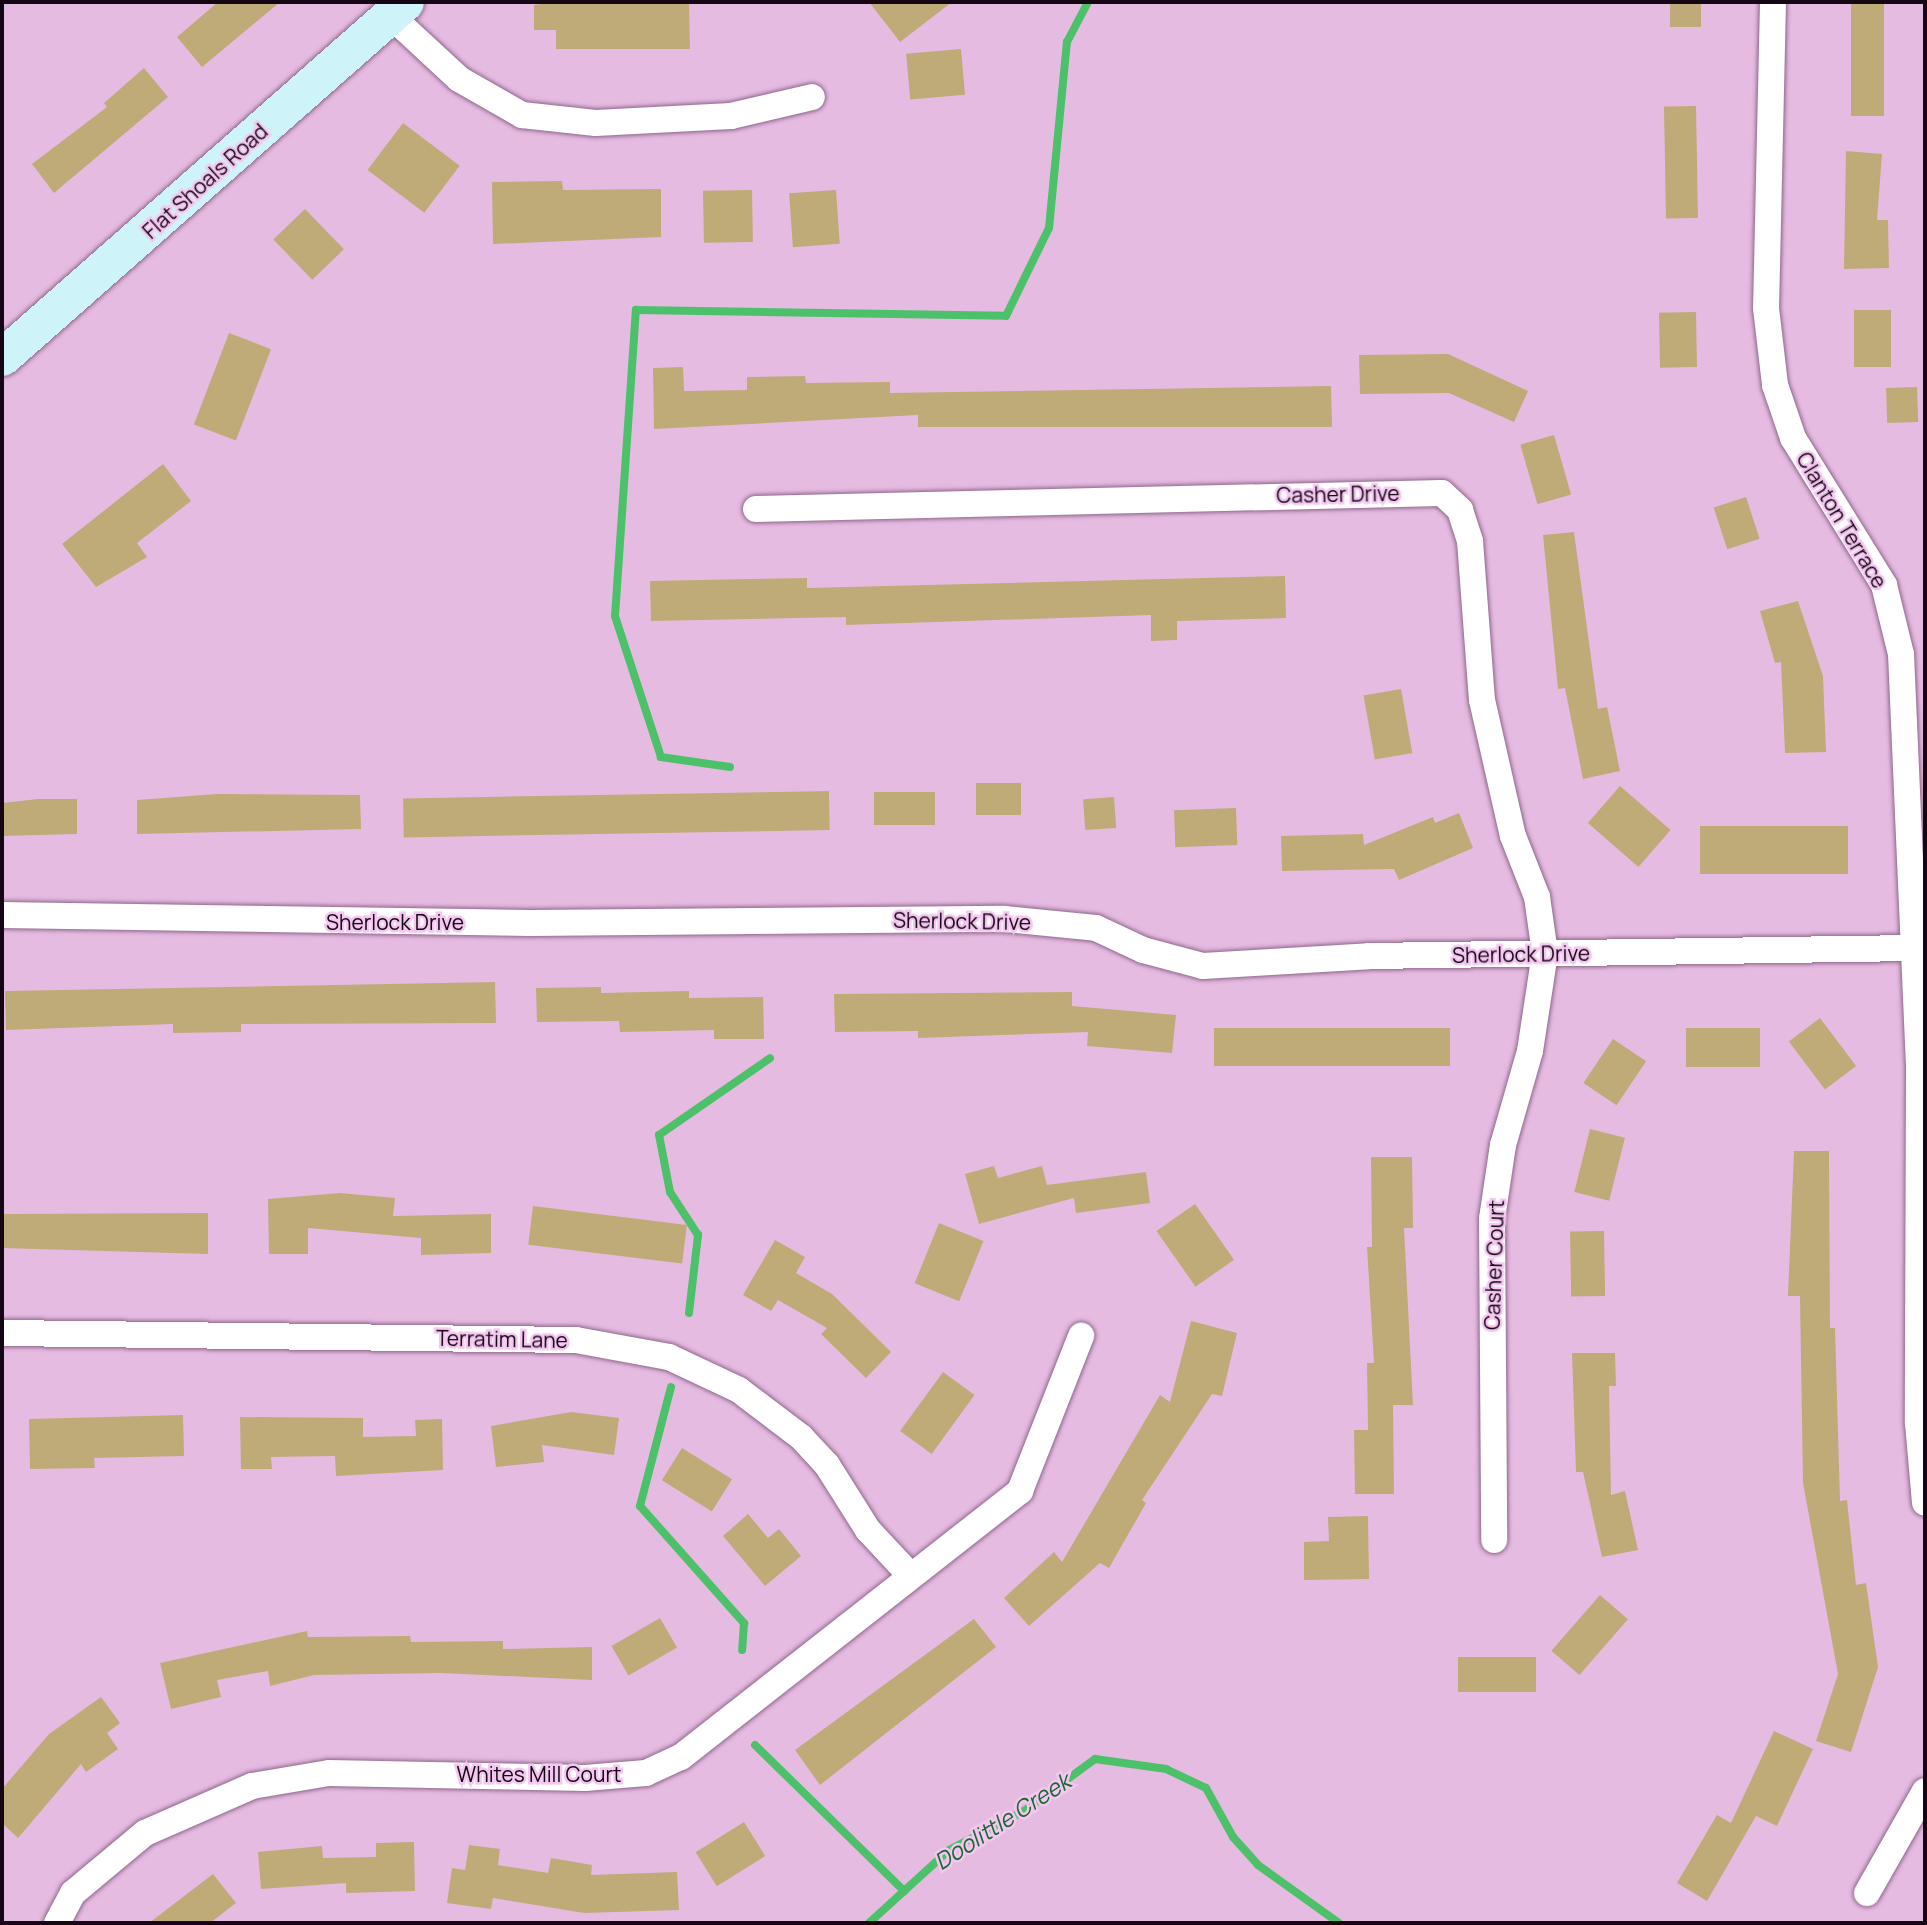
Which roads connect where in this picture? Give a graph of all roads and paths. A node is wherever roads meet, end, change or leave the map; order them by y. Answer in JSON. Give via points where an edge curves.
{"nodes":[{"id":1,"x":1773,"y":2,"type":"edge"},
{"id":2,"x":398,"y":8,"type":"edge"},
{"id":3,"x":812,"y":97,"type":"dead end"},
{"id":4,"x":2,"y":358,"type":"edge"},
{"id":5,"x":756,"y":509,"type":"dead end"},
{"id":6,"x":2,"y":915,"type":"edge"},
{"id":7,"x":1914,"y":948,"type":"junction"},
{"id":8,"x":1545,"y":954,"type":"junction"},
{"id":9,"x":2,"y":1333,"type":"edge"},
{"id":10,"x":1081,"y":1336,"type":"dead end"},
{"id":11,"x":1925,"y":1503,"type":"edge"},
{"id":12,"x":1494,"y":1540,"type":"dead end"},
{"id":13,"x":909,"y":1574,"type":"junction"},
{"id":14,"x":1925,"y":1791,"type":"edge"},
{"id":15,"x":1867,"y":1893,"type":"dead end"},
{"id":16,"x":57,"y":1923,"type":"edge"}],
"edges":[{"from":1,"to":7,"type":"street","name":"Clanton Terrace","via":[[1768,346],[1793,438],[1884,585],[1901,654]]},
{"from":2,"to":3,"type":"street","via":[[459,79],[522,115],[596,123],[730,116]]},
{"from":2,"to":4,"type":"main road","name":"Flat Shoals Road"},
{"from":5,"to":8,"type":"street","name":"Casher Drive","via":[[1442,493],[1460,510],[1471,541],[1482,700],[1513,836],[1537,897]]},
{"from":6,"to":8,"type":"street","name":"Sherlock Drive","via":[[530,923],[1005,919],[1096,928],[1143,950],[1203,966]]},
{"from":7,"to":8,"type":"street","name":"Sherlock Drive"},
{"from":7,"to":11,"type":"street","name":"Clanton Terrace","via":[[1918,1423]]},
{"from":8,"to":12,"type":"street","name":"Casher Court","via":[[1530,1051],[1503,1145],[1492,1219]]},
{"from":9,"to":13,"type":"street","name":"Terratim Lane","via":[[576,1340],[656,1354],[739,1390],[791,1428]]},
{"from":10,"to":13,"type":"street","name":"Whites Mill Court","via":[[1020,1491]]},
{"from":13,"to":16,"type":"street","name":"Whites Mill Court","via":[[772,1689],[681,1757],[646,1773],[585,1778],[329,1773],[252,1786],[145,1833],[73,1893]]},
{"from":14,"to":15,"type":"street"}]}
